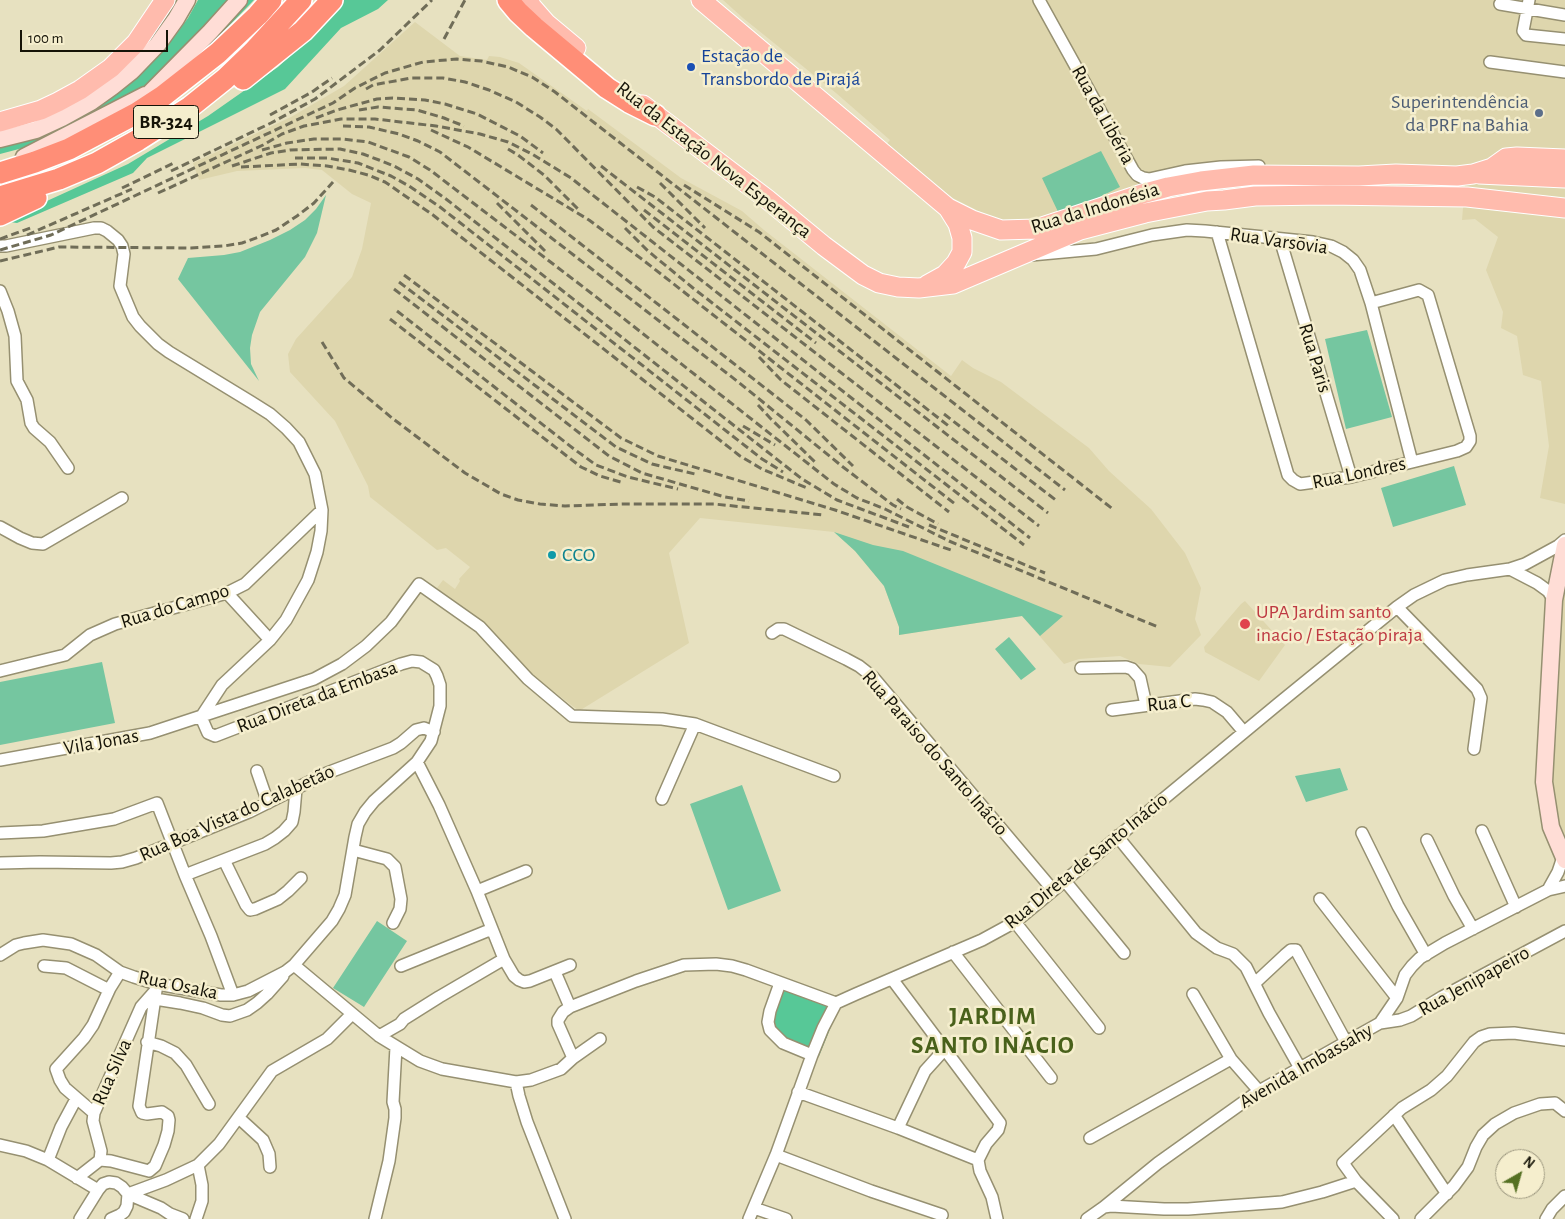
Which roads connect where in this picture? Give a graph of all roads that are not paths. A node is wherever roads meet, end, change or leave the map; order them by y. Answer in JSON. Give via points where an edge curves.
{"nodes":[{"id":1,"x":165,"y":0,"type":"edge"},
{"id":2,"x":188,"y":0,"type":"edge"},
{"id":3,"x":239,"y":0,"type":"edge"},
{"id":4,"x":271,"y":0,"type":"edge"},
{"id":5,"x":301,"y":0,"type":"edge"},
{"id":6,"x":332,"y":0,"type":"edge"},
{"id":7,"x":508,"y":0,"type":"edge"},
{"id":8,"x":702,"y":0,"type":"edge"},
{"id":9,"x":1039,"y":0,"type":"edge"},
{"id":10,"x":530,"y":2,"type":"edge"},
{"id":11,"x":1500,"y":4,"type":"dead end"},
{"id":12,"x":1528,"y":5,"type":"edge"},
{"id":13,"x":720,"y":8,"type":"edge"},
{"id":14,"x":1565,"y":15,"type":"edge"},
{"id":15,"x":1565,"y":39,"type":"edge"},
{"id":16,"x":1490,"y":62,"type":"dead end"},
{"id":17,"x":1565,"y":72,"type":"edge"},
{"id":18,"x":152,"y":91,"type":"junction"},
{"id":19,"x":655,"y":116,"type":"junction"},
{"id":20,"x":0,"y":122,"type":"edge"},
{"id":21,"x":120,"y":123,"type":"junction"},
{"id":22,"x":0,"y":140,"type":"edge"},
{"id":23,"x":138,"y":140,"type":"junction"},
{"id":24,"x":24,"y":157,"type":"dead end"},
{"id":25,"x":1565,"y":159,"type":"edge"},
{"id":26,"x":97,"y":163,"type":"junction"},
{"id":27,"x":1259,"y":166,"type":"dead end"},
{"id":28,"x":0,"y":173,"type":"edge"},
{"id":29,"x":1473,"y":174,"type":"junction"},
{"id":30,"x":1565,"y":178,"type":"edge"},
{"id":31,"x":1565,"y":196,"type":"edge"},
{"id":32,"x":0,"y":197,"type":"edge"},
{"id":33,"x":1467,"y":197,"type":"junction"},
{"id":34,"x":948,"y":208,"type":"junction"},
{"id":35,"x":1565,"y":208,"type":"edge"},
{"id":36,"x":0,"y":215,"type":"edge"},
{"id":37,"x":1217,"y":232,"type":"junction"},
{"id":38,"x":1280,"y":239,"type":"junction"},
{"id":39,"x":0,"y":246,"type":"edge"},
{"id":40,"x":1022,"y":255,"type":"junction"},
{"id":41,"x":919,"y":288,"type":"junction"},
{"id":42,"x":0,"y":291,"type":"edge"},
{"id":43,"x":1370,"y":304,"type":"junction"},
{"id":44,"x":1412,"y":462,"type":"junction"},
{"id":45,"x":68,"y":468,"type":"dead end"},
{"id":46,"x":1351,"y":477,"type":"junction"},
{"id":47,"x":122,"y":498,"type":"dead end"},
{"id":48,"x":322,"y":510,"type":"junction"},
{"id":49,"x":0,"y":527,"type":"edge"},
{"id":50,"x":1565,"y":540,"type":"edge"},
{"id":51,"x":1565,"y":545,"type":"edge"},
{"id":52,"x":1510,"y":569,"type":"junction"},
{"id":53,"x":227,"y":593,"type":"junction"},
{"id":54,"x":1558,"y":593,"type":"edge"},
{"id":55,"x":1397,"y":607,"type":"junction"},
{"id":56,"x":772,"y":633,"type":"dead end"},
{"id":57,"x":270,"y":640,"type":"junction"},
{"id":58,"x":1081,"y":668,"type":"dead end"},
{"id":59,"x":0,"y":670,"type":"edge"},
{"id":60,"x":1146,"y":705,"type":"junction"},
{"id":61,"x":1112,"y":710,"type":"dead end"},
{"id":62,"x":201,"y":717,"type":"junction"},
{"id":63,"x":695,"y":724,"type":"junction"},
{"id":64,"x":434,"y":732,"type":"junction"},
{"id":65,"x":1244,"y":732,"type":"junction"},
{"id":66,"x":1474,"y":750,"type":"dead end"},
{"id":67,"x":0,"y":760,"type":"edge"},
{"id":68,"x":417,"y":762,"type":"junction"},
{"id":69,"x":257,"y":771,"type":"dead end"},
{"id":70,"x":834,"y":776,"type":"dead end"},
{"id":71,"x":296,"y":788,"type":"junction"},
{"id":72,"x":662,"y":799,"type":"dead end"},
{"id":73,"x":268,"y":803,"type":"junction"},
{"id":74,"x":1482,"y":831,"type":"dead end"},
{"id":75,"x":0,"y":833,"type":"edge"},
{"id":76,"x":1362,"y":833,"type":"dead end"},
{"id":77,"x":1117,"y":836,"type":"junction"},
{"id":78,"x":1427,"y":840,"type":"dead end"},
{"id":79,"x":172,"y":844,"type":"junction"},
{"id":80,"x":353,"y":850,"type":"junction"},
{"id":81,"x":1564,"y":858,"type":"edge"},
{"id":82,"x":224,"y":860,"type":"junction"},
{"id":83,"x":0,"y":864,"type":"edge"},
{"id":84,"x":526,"y":871,"type":"dead end"},
{"id":85,"x":185,"y":875,"type":"junction"},
{"id":86,"x":301,"y":878,"type":"dead end"},
{"id":87,"x":1065,"y":881,"type":"junction"},
{"id":88,"x":1565,"y":886,"type":"edge"},
{"id":89,"x":1053,"y":890,"type":"junction"},
{"id":90,"x":1548,"y":890,"type":"junction"},
{"id":91,"x":478,"y":891,"type":"junction"},
{"id":92,"x":1320,"y":899,"type":"dead end"},
{"id":93,"x":1516,"y":907,"type":"junction"},
{"id":94,"x":1015,"y":922,"type":"junction"},
{"id":95,"x":393,"y":923,"type":"dead end"},
{"id":96,"x":492,"y":929,"type":"junction"},
{"id":97,"x":1473,"y":929,"type":"junction"},
{"id":98,"x":1565,"y":931,"type":"edge"},
{"id":99,"x":953,"y":952,"type":"junction"},
{"id":100,"x":1124,"y":953,"type":"dead end"},
{"id":101,"x":1426,"y":954,"type":"junction"},
{"id":102,"x":0,"y":955,"type":"edge"},
{"id":103,"x":504,"y":959,"type":"junction"},
{"id":104,"x":570,"y":965,"type":"dead end"},
{"id":105,"x":44,"y":966,"type":"dead end"},
{"id":106,"x":401,"y":966,"type":"dead end"},
{"id":107,"x":290,"y":969,"type":"junction"},
{"id":108,"x":120,"y":972,"type":"junction"},
{"id":109,"x":555,"y":972,"type":"junction"},
{"id":110,"x":892,"y":979,"type":"junction"},
{"id":111,"x":780,"y":983,"type":"junction"},
{"id":112,"x":1255,"y":983,"type":"junction"},
{"id":113,"x":109,"y":990,"type":"junction"},
{"id":114,"x":156,"y":991,"type":"junction"},
{"id":115,"x":1193,"y":994,"type":"dead end"},
{"id":116,"x":233,"y":995,"type":"junction"},
{"id":117,"x":1397,"y":998,"type":"junction"},
{"id":118,"x":836,"y":1004,"type":"junction"},
{"id":119,"x":570,"y":1007,"type":"junction"},
{"id":120,"x":352,"y":1014,"type":"junction"},
{"id":121,"x":1380,"y":1024,"type":"junction"},
{"id":122,"x":1099,"y":1028,"type":"dead end"},
{"id":123,"x":378,"y":1036,"type":"junction"},
{"id":124,"x":600,"y":1040,"type":"dead end"},
{"id":125,"x":1565,"y":1040,"type":"edge"},
{"id":126,"x":147,"y":1042,"type":"junction"},
{"id":127,"x":1346,"y":1042,"type":"junction"},
{"id":128,"x":396,"y":1047,"type":"junction"},
{"id":129,"x":944,"y":1050,"type":"junction"},
{"id":130,"x":812,"y":1055,"type":"junction"},
{"id":131,"x":573,"y":1058,"type":"junction"},
{"id":132,"x":1231,"y":1059,"type":"junction"},
{"id":133,"x":1300,"y":1068,"type":"junction"},
{"id":134,"x":1051,"y":1078,"type":"dead end"},
{"id":135,"x":516,"y":1082,"type":"junction"},
{"id":136,"x":1259,"y":1091,"type":"junction"},
{"id":137,"x":798,"y":1092,"type":"junction"},
{"id":138,"x":76,"y":1099,"type":"junction"},
{"id":139,"x":209,"y":1104,"type":"dead end"},
{"id":140,"x":1565,"y":1111,"type":"edge"},
{"id":141,"x":94,"y":1113,"type":"junction"},
{"id":142,"x":1394,"y":1115,"type":"junction"},
{"id":143,"x":239,"y":1118,"type":"junction"},
{"id":144,"x":898,"y":1128,"type":"junction"},
{"id":145,"x":1090,"y":1138,"type":"dead end"},
{"id":146,"x":0,"y":1145,"type":"edge"},
{"id":147,"x":776,"y":1155,"type":"junction"},
{"id":148,"x":48,"y":1160,"type":"junction"},
{"id":149,"x":100,"y":1160,"type":"junction"},
{"id":150,"x":978,"y":1160,"type":"junction"},
{"id":151,"x":198,"y":1165,"type":"junction"},
{"id":152,"x":270,"y":1167,"type":"dead end"},
{"id":153,"x":77,"y":1178,"type":"junction"},
{"id":154,"x":1356,"y":1181,"type":"junction"},
{"id":155,"x":98,"y":1190,"type":"junction"},
{"id":156,"x":128,"y":1194,"type":"junction"},
{"id":157,"x":1447,"y":1194,"type":"junction"},
{"id":158,"x":1565,"y":1196,"type":"edge"},
{"id":159,"x":1104,"y":1207,"type":"junction"},
{"id":160,"x":752,"y":1214,"type":"edge"},
{"id":161,"x":942,"y":1215,"type":"dead end"},
{"id":162,"x":80,"y":1219,"type":"edge"},
{"id":163,"x":111,"y":1219,"type":"edge"},
{"id":164,"x":184,"y":1219,"type":"edge"},
{"id":165,"x":196,"y":1219,"type":"edge"},
{"id":166,"x":375,"y":1219,"type":"edge"},
{"id":167,"x":565,"y":1219,"type":"edge"},
{"id":168,"x":786,"y":1219,"type":"edge"},
{"id":169,"x":997,"y":1219,"type":"edge"},
{"id":170,"x":1087,"y":1219,"type":"edge"},
{"id":171,"x":1392,"y":1219,"type":"edge"},
{"id":172,"x":1421,"y":1219,"type":"edge"},
{"id":173,"x":1546,"y":1219,"type":"edge"}],
"edges":[{"from":1,"to":20,"type":"main road","via":[[136,43],[111,68],[58,102]]},
{"from":2,"to":22,"type":"main road","via":[[158,44],[112,87],[62,118],[36,130]]},
{"from":3,"to":18,"type":"main road"},
{"from":4,"to":21,"type":"highway","number":"BR-324","via":[[191,75]]},
{"from":5,"to":23,"type":"highway","number":"BR-324","via":[[225,79],[190,107]]},
{"from":6,"to":23,"type":"highway","via":[[303,31],[226,92]]},
{"from":7,"to":19,"type":"highway","via":[[534,27],[607,88]]},
{"from":8,"to":13,"type":"main road","name":"Rua da Indonésia"},
{"from":9,"to":27,"type":"street","name":"Rua da Libéria","via":[[1137,174],[1149,178],[1221,167]]},
{"from":10,"to":19,"type":"main road","name":"Rua da Estação Nova Esperança","via":[[546,23]]},
{"from":11,"to":12,"type":"street"},
{"from":12,"to":14,"type":"street"},
{"from":12,"to":15,"type":"street","via":[[1523,31],[1526,35]]},
{"from":13,"to":34,"type":"main road","name":"Rua da Indonésia"},
{"from":16,"to":17,"type":"street"},
{"from":18,"to":21,"type":"main road"},
{"from":18,"to":24,"type":"main road"},
{"from":19,"to":41,"type":"main road","name":"Rua da Estação Nova Esperança","via":[[863,275],[879,283]]},
{"from":21,"to":28,"type":"highway","number":"BR-324","via":[[69,149]]},
{"from":23,"to":26,"type":"highway","number":"BR-324"},
{"from":25,"to":29,"type":"main road","name":"Rua da Indonésia","via":[[1506,158],[1492,168]]},
{"from":26,"to":32,"type":"highway","number":"BR-324","via":[[59,179]]},
{"from":26,"to":36,"type":"highway"},
{"from":29,"to":30,"type":"main road"},
{"from":29,"to":34,"type":"main road","name":"Rua da Indonésia","via":[[1254,175],[1201,181],[1142,194],[1036,229],[1001,230]]},
{"from":31,"to":33,"type":"main road","via":[[1487,194]]},
{"from":33,"to":35,"type":"main road"},
{"from":33,"to":40,"type":"main road","name":"Rua da Indonésia","via":[[1326,194],[1207,201],[1080,230]]},
{"from":34,"to":41,"type":"main road","via":[[958,224],[962,252],[945,275]]},
{"from":37,"to":38,"type":"street","name":"Rua Varsōvia"},
{"from":37,"to":40,"type":"street","name":"Rua Varsōvia","via":[[1171,231],[1096,249]]},
{"from":37,"to":46,"type":"street","name":"Rua Londres","via":[[1288,476],[1300,484]]},
{"from":38,"to":43,"type":"street","name":"Rua Varsōvia","via":[[1313,242],[1343,252],[1360,270]]},
{"from":38,"to":46,"type":"street","name":"Rua Paris"},
{"from":39,"to":48,"type":"street","via":[[94,228],[113,235],[124,254],[120,286],[133,317],[158,344],[264,410],[286,428],[299,442],[315,474]]},
{"from":40,"to":41,"type":"main road","name":"Rua da Indonésia","via":[[953,284]]},
{"from":42,"to":45,"type":"street","via":[[15,336],[17,381],[27,400],[32,423]]},
{"from":43,"to":44,"type":"street","name":"Rua Varsōvia"},
{"from":43,"to":44,"type":"street","name":"Rua Londres","via":[[1419,290],[1428,295],[1470,436],[1470,441],[1462,449]]},
{"from":44,"to":46,"type":"street","name":"Rua Londres"},
{"from":47,"to":49,"type":"street","via":[[43,544],[20,538]]},
{"from":48,"to":53,"type":"street","name":"Rua do Campo","via":[[245,584]]},
{"from":48,"to":57,"type":"street","via":[[317,552],[308,580],[286,620]]},
{"from":50,"to":52,"type":"street","name":"Rua Direta de Santo Inácio","via":[[1539,557]]},
{"from":51,"to":54,"type":"main road"},
{"from":52,"to":54,"type":"street","via":[[1548,591]]},
{"from":52,"to":55,"type":"street","name":"Rua Direta de Santo Inácio","via":[[1445,580]]},
{"from":53,"to":57,"type":"street"},
{"from":53,"to":59,"type":"street","name":"Rua do Campo","via":[[115,624],[90,635],[65,655]]},
{"from":54,"to":81,"type":"main road","via":[[1544,782],[1551,827]]},
{"from":55,"to":65,"type":"street","name":"Rua Direta de Santo Inácio"},
{"from":55,"to":66,"type":"street","via":[[1477,689],[1481,698]]},
{"from":56,"to":89,"type":"street","name":"Rua Paraiso do Santo Inâcio","via":[[784,629],[859,666],[873,677]]},
{"from":57,"to":62,"type":"street","via":[[222,685]]},
{"from":58,"to":60,"type":"street","via":[[1126,667],[1132,670],[1140,678]]},
{"from":60,"to":61,"type":"street","name":"Rua C"},
{"from":60,"to":65,"type":"street","name":"Rua C","via":[[1195,699],[1212,702],[1227,712]]},
{"from":62,"to":63,"type":"street","name":"Vila Jonas","via":[[314,679],[342,664],[390,622],[419,584],[480,627],[528,678],[572,716]]},
{"from":62,"to":64,"type":"street","name":"Rua Direta da Embasa","via":[[208,733],[215,736],[412,661],[427,665],[438,676],[441,696]]},
{"from":62,"to":67,"type":"street","name":"Vila Jonas","via":[[150,733]]},
{"from":63,"to":70,"type":"street"},
{"from":63,"to":72,"type":"street"},
{"from":64,"to":68,"type":"street","name":"Rua Direta da Embasa"},
{"from":64,"to":71,"type":"street","name":"Rua Boa Vista do Calabetão","via":[[424,728],[416,730],[392,748]]},
{"from":65,"to":77,"type":"street","name":"Rua Direta de Santo Inácio"},
{"from":68,"to":80,"type":"street","name":"Rua Osaka","via":[[365,812],[358,824]]},
{"from":68,"to":91,"type":"street"},
{"from":69,"to":73,"type":"street"},
{"from":71,"to":73,"type":"street","name":"Rua Boa Vista do Calabetão"},
{"from":71,"to":82,"type":"street","via":[[292,822],[284,830],[265,844]]},
{"from":73,"to":79,"type":"street","name":"Rua Boa Vista do Calabetão"},
{"from":74,"to":93,"type":"street"},
{"from":75,"to":79,"type":"street","via":[[43,831],[114,819],[157,803]]},
{"from":76,"to":101,"type":"street"},
{"from":77,"to":87,"type":"street","name":"Rua Direta de Santo Inácio"},
{"from":77,"to":112,"type":"street","via":[[1189,926],[1208,943],[1240,960]]},
{"from":78,"to":97,"type":"street"},
{"from":79,"to":83,"type":"street","name":"Rua Boa Vista do Calabetão","via":[[122,862]]},
{"from":79,"to":85,"type":"street"},
{"from":80,"to":95,"type":"street","via":[[387,859],[395,867],[402,898]]},
{"from":80,"to":107,"type":"street","name":"Rua Osaka","via":[[339,910]]},
{"from":81,"to":90,"type":"street"},
{"from":82,"to":85,"type":"street"},
{"from":82,"to":86,"type":"street","via":[[250,910],[278,899]]},
{"from":84,"to":91,"type":"street"},
{"from":85,"to":116,"type":"street"},
{"from":87,"to":89,"type":"street","name":"Rua Direta de Santo Inácio"},
{"from":87,"to":100,"type":"street"},
{"from":88,"to":90,"type":"street","name":"Avenida Imbassahy"},
{"from":89,"to":94,"type":"street","name":"Rua Direta de Santo Inácio"},
{"from":90,"to":93,"type":"street","name":"Avenida Imbassahy"},
{"from":91,"to":96,"type":"street"},
{"from":92,"to":117,"type":"street"},
{"from":93,"to":97,"type":"street","name":"Avenida Imbassahy"},
{"from":94,"to":99,"type":"street","name":"Rua Direta de Santo Inácio"},
{"from":94,"to":122,"type":"street"},
{"from":96,"to":103,"type":"street"},
{"from":96,"to":106,"type":"street"},
{"from":97,"to":101,"type":"street","name":"Avenida Imbassahy"},
{"from":98,"to":121,"type":"street","name":"Rua Jenipapeiro","via":[[1442,996],[1411,1016]]},
{"from":99,"to":110,"type":"street","name":"Rua Direta de Santo Inácio"},
{"from":99,"to":134,"type":"street"},
{"from":101,"to":117,"type":"street","name":"Avenida Imbassahy","via":[[1412,966]]},
{"from":102,"to":108,"type":"street","name":"Rua Osaka","via":[[16,945],[43,940],[71,944],[96,955]]},
{"from":103,"to":109,"type":"street","via":[[514,976],[524,982]]},
{"from":103,"to":123,"type":"street"},
{"from":104,"to":109,"type":"street"},
{"from":105,"to":113,"type":"street","via":[[66,968]]},
{"from":107,"to":114,"type":"street","via":[[257,1003],[230,1016],[180,1003]]},
{"from":107,"to":116,"type":"street","name":"Rua Osaka","via":[[248,991]]},
{"from":107,"to":120,"type":"street"},
{"from":108,"to":113,"type":"street"},
{"from":108,"to":114,"type":"street","name":"Rua Osaka"},
{"from":109,"to":119,"type":"street"},
{"from":110,"to":118,"type":"street","name":"Rua Direta de Santo Inácio"},
{"from":110,"to":129,"type":"street"},
{"from":111,"to":118,"type":"street"},
{"from":111,"to":119,"type":"street","via":[[732,966],[684,965]]},
{"from":111,"to":130,"type":"street","via":[[770,1011],[770,1030],[783,1043]]},
{"from":112,"to":127,"type":"street","via":[[1290,951],[1296,950]]},
{"from":112,"to":133,"type":"street"},
{"from":113,"to":138,"type":"street","via":[[84,1038],[56,1070],[65,1088]]},
{"from":114,"to":116,"type":"street","name":"Rua Osaka"},
{"from":114,"to":126,"type":"street"},
{"from":114,"to":141,"type":"street","name":"Rua Silva","via":[[141,1007]]},
{"from":115,"to":132,"type":"street"},
{"from":117,"to":121,"type":"street","name":"Avenida Imbassahy"},
{"from":118,"to":130,"type":"street"},
{"from":119,"to":131,"type":"street","via":[[560,1016],[558,1024]]},
{"from":120,"to":123,"type":"street"},
{"from":120,"to":143,"type":"street","via":[[327,1039],[272,1071]]},
{"from":121,"to":127,"type":"street","name":"Avenida Imbassahy"},
{"from":123,"to":128,"type":"street"},
{"from":124,"to":131,"type":"street"},
{"from":125,"to":142,"type":"street","via":[[1514,1033],[1481,1037],[1447,1076]]},
{"from":126,"to":139,"type":"street","via":[[175,1053]]},
{"from":126,"to":149,"type":"street","via":[[139,1106],[147,1114],[162,1112],[168,1116],[168,1130],[159,1157],[148,1171]]},
{"from":127,"to":133,"type":"street","name":"Avenida Imbassahy"},
{"from":128,"to":135,"type":"street","via":[[442,1069]]},
{"from":128,"to":166,"type":"street","via":[[395,1118]]},
{"from":129,"to":144,"type":"street","via":[[925,1071]]},
{"from":129,"to":150,"type":"street","via":[[1000,1123]]},
{"from":130,"to":137,"type":"street"},
{"from":131,"to":135,"type":"street","via":[[561,1069]]},
{"from":132,"to":136,"type":"street"},
{"from":132,"to":145,"type":"street"},
{"from":133,"to":136,"type":"street","name":"Avenida Imbassahy"},
{"from":135,"to":167,"type":"street","via":[[527,1122]]},
{"from":136,"to":159,"type":"street","name":"Avenida Imbassahy","via":[[1158,1163]]},
{"from":137,"to":144,"type":"street"},
{"from":137,"to":147,"type":"street"},
{"from":138,"to":141,"type":"street"},
{"from":138,"to":148,"type":"street"},
{"from":140,"to":157,"type":"street","via":[[1555,1103],[1540,1104],[1495,1124],[1483,1135],[1468,1167]]},
{"from":141,"to":149,"type":"street","name":"Rua Silva"},
{"from":142,"to":154,"type":"street","via":[[1343,1163]]},
{"from":142,"to":157,"type":"street"},
{"from":143,"to":151,"type":"street"},
{"from":143,"to":152,"type":"street","via":[[263,1140]]},
{"from":144,"to":150,"type":"street"},
{"from":146,"to":148,"type":"street"},
{"from":147,"to":160,"type":"street"},
{"from":147,"to":161,"type":"street","via":[[871,1192]]},
{"from":148,"to":153,"type":"street"},
{"from":149,"to":153,"type":"street"},
{"from":150,"to":169,"type":"street"},
{"from":151,"to":156,"type":"street"},
{"from":151,"to":165,"type":"street","via":[[202,1201]]},
{"from":153,"to":155,"type":"street"},
{"from":154,"to":159,"type":"street","via":[[1282,1202],[1164,1210]]},
{"from":154,"to":171,"type":"street"},
{"from":155,"to":156,"type":"street","via":[[109,1182],[116,1183]]},
{"from":155,"to":162,"type":"street"},
{"from":156,"to":163,"type":"street","via":[[124,1212]]},
{"from":156,"to":164,"type":"street"},
{"from":157,"to":172,"type":"street"},
{"from":158,"to":173,"type":"street"},
{"from":159,"to":170,"type":"street","name":"Avenida Imbassahy"},
{"from":160,"to":168,"type":"street"}]}
